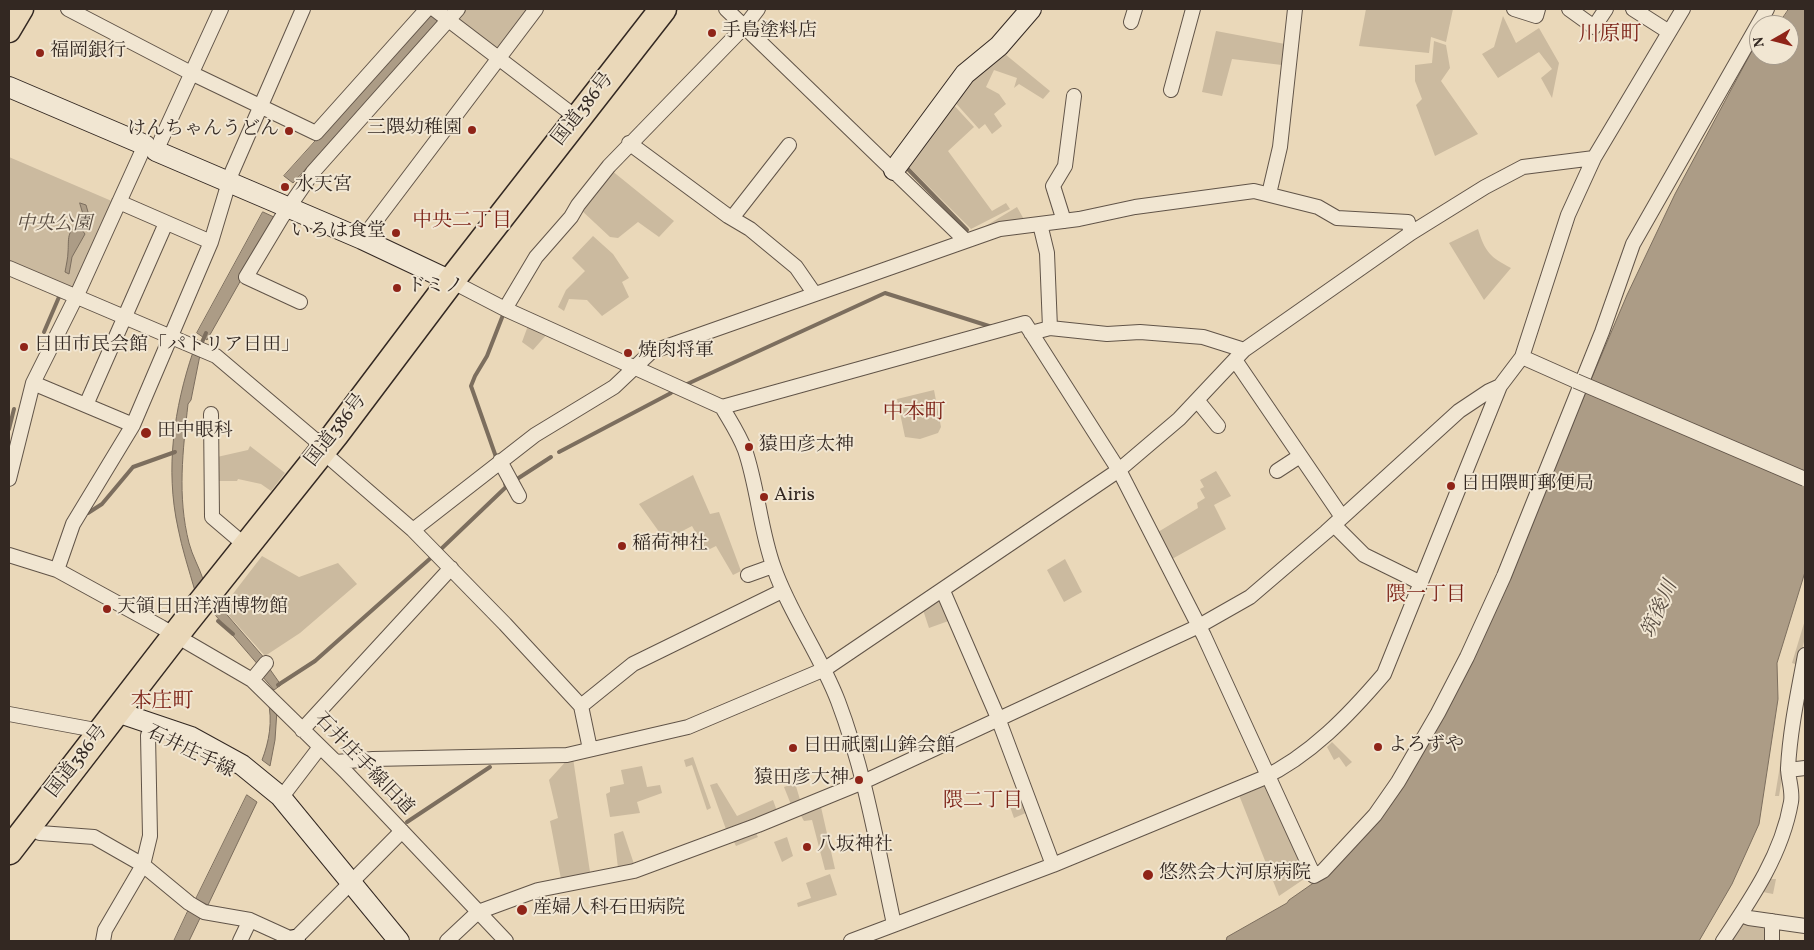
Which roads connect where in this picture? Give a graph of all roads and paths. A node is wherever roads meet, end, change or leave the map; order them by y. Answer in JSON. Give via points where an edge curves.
{"nodes":[{"id":1,"x":21,"y":9,"type":"edge"},
{"id":2,"x":68,"y":9,"type":"edge"},
{"id":3,"x":221,"y":9,"type":"edge"},
{"id":4,"x":303,"y":9,"type":"edge"},
{"id":5,"x":427,"y":9,"type":"edge"},
{"id":6,"x":434,"y":9,"type":"edge"},
{"id":7,"x":458,"y":9,"type":"edge"},
{"id":8,"x":536,"y":9,"type":"edge"},
{"id":9,"x":663,"y":9,"type":"edge"},
{"id":10,"x":726,"y":9,"type":"edge"},
{"id":11,"x":758,"y":9,"type":"edge"},
{"id":12,"x":1031,"y":9,"type":"edge"},
{"id":13,"x":1193,"y":9,"type":"edge"},
{"id":14,"x":1295,"y":9,"type":"edge"},
{"id":15,"x":1514,"y":9,"type":"edge"},
{"id":16,"x":1538,"y":9,"type":"edge"},
{"id":17,"x":1569,"y":9,"type":"edge"},
{"id":18,"x":1606,"y":9,"type":"edge"},
{"id":19,"x":1633,"y":9,"type":"edge"},
{"id":20,"x":1683,"y":9,"type":"edge"},
{"id":21,"x":1768,"y":9,"type":"edge"},
{"id":22,"x":448,"y":21,"type":"junction"},
{"id":23,"x":745,"y":26,"type":"junction"},
{"id":24,"x":9,"y":31,"type":"edge"},
{"id":25,"x":1669,"y":32,"type":"junction"},
{"id":26,"x":498,"y":60,"type":"junction"},
{"id":27,"x":191,"y":73,"type":"junction"},
{"id":28,"x":9,"y":87,"type":"edge"},
{"id":29,"x":1171,"y":90,"type":"dead end"},
{"id":30,"x":1074,"y":96,"type":"dead end"},
{"id":31,"x":260,"y":104,"type":"junction"},
{"id":32,"x":577,"y":118,"type":"junction"},
{"id":33,"x":629,"y":144,"type":"junction"},
{"id":34,"x":790,"y":145,"type":"dead end"},
{"id":35,"x":150,"y":148,"type":"junction"},
{"id":36,"x":1594,"y":158,"type":"junction"},
{"id":37,"x":894,"y":170,"type":"junction"},
{"id":38,"x":229,"y":182,"type":"junction"},
{"id":39,"x":1269,"y":194,"type":"junction"},
{"id":40,"x":119,"y":202,"type":"junction"},
{"id":41,"x":289,"y":208,"type":"junction"},
{"id":42,"x":732,"y":218,"type":"junction"},
{"id":43,"x":1064,"y":221,"type":"junction"},
{"id":44,"x":166,"y":223,"type":"junction"},
{"id":45,"x":1040,"y":224,"type":"junction"},
{"id":46,"x":1411,"y":233,"type":"junction"},
{"id":47,"x":362,"y":239,"type":"junction"},
{"id":48,"x":966,"y":240,"type":"junction"},
{"id":49,"x":211,"y":242,"type":"junction"},
{"id":50,"x":9,"y":268,"type":"edge"},
{"id":51,"x":451,"y":280,"type":"junction"},
{"id":52,"x":814,"y":293,"type":"junction"},
{"id":53,"x":77,"y":295,"type":"junction"},
{"id":54,"x":300,"y":302,"type":"dead end"},
{"id":55,"x":505,"y":309,"type":"junction"},
{"id":56,"x":124,"y":316,"type":"junction"},
{"id":57,"x":1050,"y":328,"type":"junction"},
{"id":58,"x":1032,"y":333,"type":"junction"},
{"id":59,"x":171,"y":336,"type":"junction"},
{"id":60,"x":1239,"y":355,"type":"junction"},
{"id":61,"x":1522,"y":357,"type":"junction"},
{"id":62,"x":634,"y":368,"type":"junction"},
{"id":63,"x":34,"y":383,"type":"junction"},
{"id":64,"x":1500,"y":386,"type":"junction"},
{"id":65,"x":1197,"y":400,"type":"junction"},
{"id":66,"x":86,"y":405,"type":"junction"},
{"id":67,"x":722,"y":407,"type":"junction"},
{"id":68,"x":211,"y":414,"type":"dead end"},
{"id":69,"x":133,"y":425,"type":"junction"},
{"id":70,"x":1218,"y":426,"type":"dead end"},
{"id":71,"x":323,"y":450,"type":"junction"},
{"id":72,"x":1300,"y":456,"type":"junction"},
{"id":73,"x":500,"y":461,"type":"junction"},
{"id":74,"x":1119,"y":470,"type":"junction"},
{"id":75,"x":1277,"y":471,"type":"dead end"},
{"id":76,"x":1805,"y":479,"type":"edge"},
{"id":77,"x":9,"y":480,"type":"edge"},
{"id":78,"x":514,"y":487,"type":"dead end"},
{"id":79,"x":1338,"y":521,"type":"junction"},
{"id":80,"x":413,"y":530,"type":"junction"},
{"id":81,"x":246,"y":546,"type":"junction"},
{"id":82,"x":9,"y":555,"type":"edge"},
{"id":83,"x":773,"y":566,"type":"junction"},
{"id":84,"x":451,"y":568,"type":"junction"},
{"id":85,"x":57,"y":570,"type":"junction"},
{"id":86,"x":748,"y":575,"type":"dead end"},
{"id":87,"x":1420,"y":583,"type":"junction"},
{"id":88,"x":782,"y":591,"type":"junction"},
{"id":89,"x":944,"y":591,"type":"junction"},
{"id":90,"x":1199,"y":626,"type":"junction"},
{"id":91,"x":176,"y":636,"type":"junction"},
{"id":92,"x":1805,"y":655,"type":"edge"},
{"id":93,"x":825,"y":669,"type":"junction"},
{"id":94,"x":581,"y":706,"type":"junction"},
{"id":95,"x":117,"y":712,"type":"junction"},
{"id":96,"x":9,"y":714,"type":"edge"},
{"id":97,"x":998,"y":718,"type":"junction"},
{"id":98,"x":302,"y":730,"type":"junction"},
{"id":99,"x":101,"y":733,"type":"junction"},
{"id":100,"x":148,"y":735,"type":"junction"},
{"id":101,"x":320,"y":747,"type":"junction"},
{"id":102,"x":590,"y":749,"type":"junction"},
{"id":103,"x":336,"y":762,"type":"junction"},
{"id":104,"x":1805,"y":768,"type":"edge"},
{"id":105,"x":1788,"y":770,"type":"junction"},
{"id":106,"x":1270,"y":775,"type":"junction"},
{"id":107,"x":863,"y":782,"type":"junction"},
{"id":108,"x":281,"y":798,"type":"junction"},
{"id":109,"x":28,"y":827,"type":"junction"},
{"id":110,"x":402,"y":831,"type":"junction"},
{"id":111,"x":9,"y":851,"type":"edge"},
{"id":112,"x":143,"y":865,"type":"junction"},
{"id":113,"x":1053,"y":865,"type":"junction"},
{"id":114,"x":349,"y":886,"type":"junction"},
{"id":115,"x":478,"y":912,"type":"junction"},
{"id":116,"x":1741,"y":915,"type":"junction"},
{"id":117,"x":250,"y":920,"type":"junction"},
{"id":118,"x":1772,"y":921,"type":"junction"},
{"id":119,"x":894,"y":924,"type":"junction"},
{"id":120,"x":1805,"y":926,"type":"edge"},
{"id":121,"x":294,"y":940,"type":"edge"},
{"id":122,"x":103,"y":941,"type":"edge"},
{"id":123,"x":240,"y":941,"type":"edge"},
{"id":124,"x":389,"y":941,"type":"edge"},
{"id":125,"x":399,"y":941,"type":"edge"},
{"id":126,"x":447,"y":941,"type":"edge"},
{"id":127,"x":506,"y":941,"type":"edge"},
{"id":128,"x":851,"y":941,"type":"edge"},
{"id":129,"x":1723,"y":941,"type":"edge"},
{"id":130,"x":1772,"y":941,"type":"edge"}],
"edges":[{"from":1,"to":24,"type":"main road"},
{"from":2,"to":27,"type":"street"},
{"from":3,"to":27,"type":"street"},
{"from":4,"to":31,"type":"street"},
{"from":5,"to":31,"type":"street","via":[[316,133]]},
{"from":6,"to":22,"type":"street"},
{"from":7,"to":22,"type":"street"},
{"from":8,"to":26,"type":"street"},
{"from":9,"to":32,"type":"highway","name":"国道386号"},
{"from":10,"to":23,"type":"street"},
{"from":11,"to":23,"type":"street"},
{"from":12,"to":37,"type":"main road","via":[[999,46],[966,74]]},
{"from":13,"to":29,"type":"street"},
{"from":14,"to":39,"type":"street","via":[[1280,147]]},
{"from":15,"to":16,"type":"street","via":[[1536,16]]},
{"from":17,"to":18,"type":"street","via":[[1594,27]]},
{"from":19,"to":25,"type":"street"},
{"from":20,"to":25,"type":"street"},
{"from":21,"to":106,"type":"street","via":[[1633,244],[1602,332],[1504,576],[1467,657],[1398,782],[1375,815],[1323,871],[1314,876]]},
{"from":22,"to":26,"type":"street"},
{"from":22,"to":41,"type":"street","via":[[313,172]]},
{"from":23,"to":33,"type":"street"},
{"from":23,"to":37,"type":"street"},
{"from":25,"to":36,"type":"street"},
{"from":26,"to":32,"type":"street"},
{"from":26,"to":47,"type":"street"},
{"from":27,"to":31,"type":"street"},
{"from":27,"to":35,"type":"street"},
{"from":28,"to":35,"type":"main road"},
{"from":30,"to":43,"type":"street","via":[[1065,166],[1053,186]]},
{"from":31,"to":38,"type":"street"},
{"from":32,"to":51,"type":"highway","name":"国道386号"},
{"from":33,"to":42,"type":"street"},
{"from":33,"to":55,"type":"street","via":[[536,257]]},
{"from":34,"to":42,"type":"street"},
{"from":35,"to":38,"type":"main road"},
{"from":35,"to":40,"type":"street"},
{"from":36,"to":46,"type":"street","via":[[1523,167]]},
{"from":36,"to":61,"type":"street","via":[[1568,215]]},
{"from":37,"to":48,"type":"street"},
{"from":38,"to":41,"type":"main road"},
{"from":38,"to":49,"type":"street"},
{"from":39,"to":43,"type":"street","via":[[1254,191],[1135,206]]},
{"from":39,"to":46,"type":"street","via":[[1318,207],[1337,218],[1408,222]]},
{"from":40,"to":44,"type":"street"},
{"from":40,"to":53,"type":"street"},
{"from":41,"to":47,"type":"main road"},
{"from":41,"to":54,"type":"street","via":[[246,277]]},
{"from":42,"to":52,"type":"street","via":[[796,267]]},
{"from":43,"to":45,"type":"street"},
{"from":44,"to":49,"type":"street"},
{"from":44,"to":56,"type":"street"},
{"from":45,"to":48,"type":"street","via":[[1000,229]]},
{"from":45,"to":57,"type":"street","via":[[1047,253]]},
{"from":46,"to":60,"type":"street"},
{"from":47,"to":51,"type":"main road"},
{"from":48,"to":52,"type":"street"},
{"from":49,"to":59,"type":"street"},
{"from":50,"to":53,"type":"street"},
{"from":51,"to":55,"type":"street"},
{"from":51,"to":71,"type":"highway","name":"国道386号"},
{"from":52,"to":62,"type":"street","via":[[651,352]]},
{"from":53,"to":56,"type":"street"},
{"from":53,"to":63,"type":"street"},
{"from":55,"to":62,"type":"street"},
{"from":56,"to":59,"type":"street"},
{"from":56,"to":66,"type":"street"},
{"from":57,"to":58,"type":"street"},
{"from":57,"to":60,"type":"street","via":[[1107,334],[1140,332],[1203,336]]},
{"from":58,"to":67,"type":"street","via":[[1025,322]]},
{"from":58,"to":74,"type":"street"},
{"from":59,"to":69,"type":"street"},
{"from":59,"to":71,"type":"street","via":[[216,356]]},
{"from":60,"to":65,"type":"street"},
{"from":60,"to":72,"type":"street"},
{"from":61,"to":64,"type":"street"},
{"from":61,"to":76,"type":"street","bridge":true},
{"from":62,"to":67,"type":"street"},
{"from":62,"to":73,"type":"street","via":[[614,388]]},
{"from":63,"to":66,"type":"street"},
{"from":63,"to":77,"type":"street"},
{"from":64,"to":79,"type":"street","via":[[1459,411]]},
{"from":64,"to":87,"type":"street"},
{"from":65,"to":70,"type":"street"},
{"from":65,"to":74,"type":"street"},
{"from":66,"to":69,"type":"street"},
{"from":67,"to":83,"type":"street","via":[[746,451]]},
{"from":68,"to":81,"type":"street","via":[[212,518]]},
{"from":69,"to":85,"type":"street","via":[[73,524]]},
{"from":71,"to":80,"type":"street"},
{"from":71,"to":81,"type":"highway","name":"国道386号"},
{"from":72,"to":75,"type":"street"},
{"from":72,"to":79,"type":"street"},
{"from":73,"to":78,"type":"street"},
{"from":73,"to":80,"type":"street"},
{"from":74,"to":89,"type":"street"},
{"from":74,"to":90,"type":"street"},
{"from":79,"to":87,"type":"street","via":[[1364,555]]},
{"from":79,"to":90,"type":"street","via":[[1250,597]]},
{"from":80,"to":84,"type":"street"},
{"from":81,"to":91,"type":"highway","name":"国道386号"},
{"from":82,"to":85,"type":"street","name":"石井庄手線旧道"},
{"from":83,"to":86,"type":"street"},
{"from":83,"to":88,"type":"street"},
{"from":84,"to":94,"type":"street"},
{"from":84,"to":98,"type":"street"},
{"from":85,"to":91,"type":"street","name":"石井庄手線旧道"},
{"from":87,"to":106,"type":"street","via":[[1384,674],[1353,711],[1288,766]]},
{"from":88,"to":93,"type":"street"},
{"from":88,"to":94,"type":"street","via":[[633,664]]},
{"from":89,"to":93,"type":"street"},
{"from":89,"to":97,"type":"street"},
{"from":90,"to":97,"type":"street"},
{"from":90,"to":106,"type":"street"},
{"from":91,"to":95,"type":"highway","name":"国道386号"},
{"from":91,"to":98,"type":"street","name":"石井庄手線旧道","via":[[258,672],[262,691]]},
{"from":92,"to":105,"type":"street"},
{"from":93,"to":102,"type":"street","via":[[688,727]]},
{"from":93,"to":107,"type":"street"},
{"from":94,"to":102,"type":"street"},
{"from":95,"to":99,"type":"highway","name":"国道386号"},
{"from":95,"to":100,"type":"main road","name":"石井庄手線"},
{"from":95,"to":108,"type":"main road","name":"石井庄手線","via":[[191,737],[242,765]]},
{"from":96,"to":99,"type":"street"},
{"from":97,"to":107,"type":"street"},
{"from":97,"to":113,"type":"street"},
{"from":98,"to":101,"type":"street","name":"石井庄手線旧道"},
{"from":99,"to":109,"type":"highway","name":"国道386号"},
{"from":100,"to":112,"type":"street","via":[[150,836]]},
{"from":100,"to":114,"type":"main road","name":"石井庄手線","via":[[187,747],[254,787],[274,804]]},
{"from":101,"to":103,"type":"street","name":"石井庄手線旧道"},
{"from":101,"to":108,"type":"street"},
{"from":102,"to":103,"type":"street","via":[[567,755]]},
{"from":103,"to":110,"type":"street","name":"石井庄手線旧道"},
{"from":104,"to":105,"type":"street"},
{"from":105,"to":116,"type":"street","via":[[1792,799],[1785,828],[1774,858]]},
{"from":106,"to":113,"type":"street"},
{"from":107,"to":115,"type":"street","via":[[634,872],[538,890]]},
{"from":107,"to":119,"type":"street"},
{"from":108,"to":114,"type":"main road","name":"石井庄手線"},
{"from":109,"to":111,"type":"highway","name":"国道386号"},
{"from":109,"to":112,"type":"street","via":[[40,833],[94,837]]},
{"from":110,"to":114,"type":"street"},
{"from":110,"to":115,"type":"street","name":"石井庄手線旧道"},
{"from":112,"to":117,"type":"street","via":[[204,912]]},
{"from":112,"to":122,"type":"street","via":[[105,930]]},
{"from":113,"to":119,"type":"street"},
{"from":114,"to":121,"type":"street"},
{"from":114,"to":124,"type":"main road","name":"石井庄手線"},
{"from":114,"to":125,"type":"main road","name":"石井庄手線"},
{"from":115,"to":126,"type":"street"},
{"from":115,"to":127,"type":"street","name":"石井庄手線旧道"},
{"from":116,"to":118,"type":"street"},
{"from":116,"to":129,"type":"street"},
{"from":117,"to":121,"type":"street"},
{"from":117,"to":123,"type":"street"},
{"from":118,"to":120,"type":"street"},
{"from":118,"to":130,"type":"street"},
{"from":119,"to":128,"type":"street"}]}
